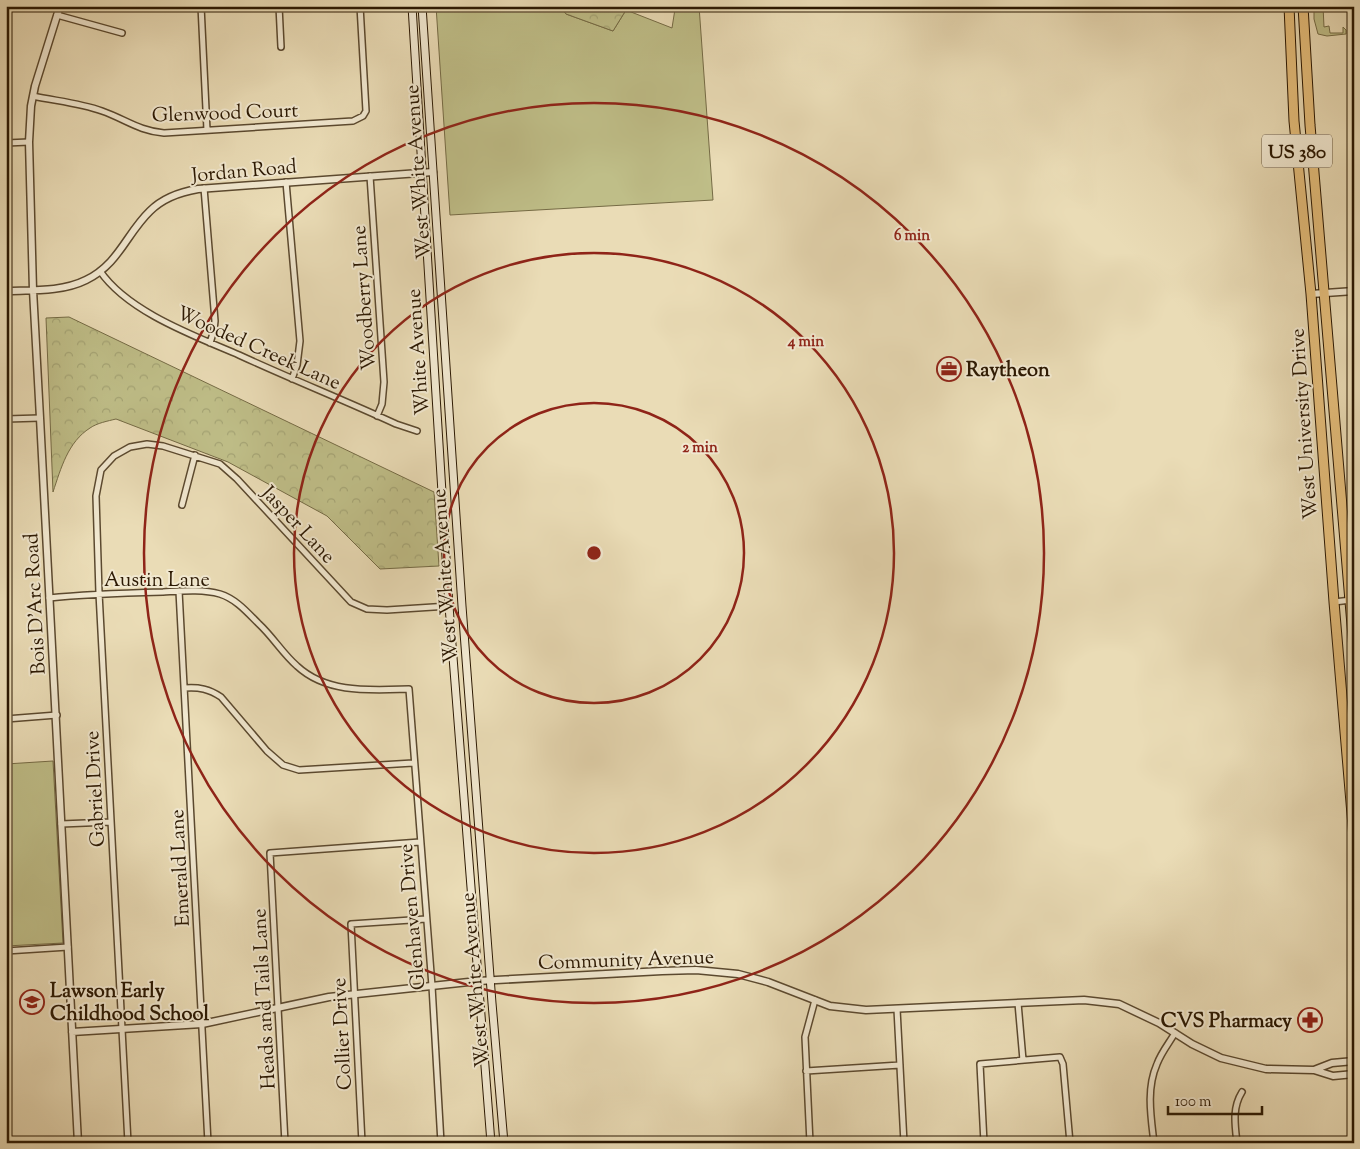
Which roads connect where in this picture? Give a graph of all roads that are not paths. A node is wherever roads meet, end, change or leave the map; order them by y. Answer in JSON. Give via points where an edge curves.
{"nodes":[{"id":1,"x":60,"y":6,"type":"edge"},
{"id":2,"x":201,"y":6,"type":"edge"},
{"id":3,"x":279,"y":6,"type":"edge"},
{"id":4,"x":360,"y":6,"type":"edge"},
{"id":5,"x":412,"y":6,"type":"edge"},
{"id":6,"x":422,"y":6,"type":"edge"},
{"id":7,"x":1290,"y":6,"type":"edge"},
{"id":8,"x":1303,"y":6,"type":"edge"},
{"id":9,"x":57,"y":15,"type":"junction"},
{"id":10,"x":122,"y":33,"type":"dead end"},
{"id":11,"x":1305,"y":45,"type":"junction"},
{"id":12,"x":280,"y":47,"type":"dead end"},
{"id":13,"x":1291,"y":47,"type":"junction"},
{"id":14,"x":33,"y":96,"type":"junction"},
{"id":15,"x":207,"y":130,"type":"junction"},
{"id":16,"x":29,"y":142,"type":"junction"},
{"id":17,"x":6,"y":143,"type":"edge"},
{"id":18,"x":433,"y":172,"type":"junction"},
{"id":19,"x":422,"y":173,"type":"junction"},
{"id":20,"x":370,"y":176,"type":"junction"},
{"id":21,"x":286,"y":182,"type":"junction"},
{"id":22,"x":204,"y":188,"type":"junction"},
{"id":23,"x":100,"y":271,"type":"junction"},
{"id":24,"x":33,"y":290,"type":"junction"},
{"id":25,"x":6,"y":291,"type":"edge"},
{"id":26,"x":1354,"y":291,"type":"edge"},
{"id":27,"x":1324,"y":293,"type":"junction"},
{"id":28,"x":1311,"y":294,"type":"junction"},
{"id":29,"x":210,"y":342,"type":"junction"},
{"id":30,"x":292,"y":379,"type":"junction"},
{"id":31,"x":377,"y":416,"type":"junction"},
{"id":32,"x":40,"y":418,"type":"junction"},
{"id":33,"x":6,"y":419,"type":"edge"},
{"id":34,"x":417,"y":431,"type":"dead end"},
{"id":35,"x":130,"y":447,"type":"joint"},
{"id":36,"x":195,"y":455,"type":"junction"},
{"id":37,"x":182,"y":505,"type":"dead end"},
{"id":38,"x":179,"y":591,"type":"junction"},
{"id":39,"x":98,"y":593,"type":"junction"},
{"id":40,"x":49,"y":598,"type":"junction"},
{"id":41,"x":1352,"y":600,"type":"edge"},
{"id":42,"x":1334,"y":602,"type":"junction"},
{"id":43,"x":449,"y":606,"type":"junction"},
{"id":44,"x":462,"y":606,"type":"junction"},
{"id":45,"x":1354,"y":649,"type":"edge"},
{"id":46,"x":185,"y":688,"type":"junction"},
{"id":47,"x":409,"y":689,"type":"joint"},
{"id":48,"x":56,"y":715,"type":"junction"},
{"id":49,"x":6,"y":719,"type":"edge"},
{"id":50,"x":414,"y":763,"type":"junction"},
{"id":51,"x":110,"y":822,"type":"junction"},
{"id":52,"x":61,"y":824,"type":"junction"},
{"id":53,"x":1354,"y":838,"type":"edge"},
{"id":54,"x":420,"y":842,"type":"junction"},
{"id":55,"x":426,"y":920,"type":"junction"},
{"id":56,"x":68,"y":948,"type":"junction"},
{"id":57,"x":6,"y":952,"type":"edge"},
{"id":58,"x":490,"y":980,"type":"junction"},
{"id":59,"x":478,"y":981,"type":"junction"},
{"id":60,"x":432,"y":986,"type":"junction"},
{"id":61,"x":354,"y":994,"type":"junction"},
{"id":62,"x":815,"y":1000,"type":"junction"},
{"id":63,"x":1018,"y":1003,"type":"junction"},
{"id":64,"x":278,"y":1009,"type":"junction"},
{"id":65,"x":897,"y":1009,"type":"junction"},
{"id":66,"x":202,"y":1024,"type":"junction"},
{"id":67,"x":122,"y":1028,"type":"junction"},
{"id":68,"x":72,"y":1032,"type":"junction"},
{"id":69,"x":1175,"y":1033,"type":"junction"},
{"id":70,"x":1024,"y":1060,"type":"junction"},
{"id":71,"x":1354,"y":1061,"type":"edge"},
{"id":72,"x":900,"y":1065,"type":"junction"},
{"id":73,"x":1314,"y":1070,"type":"junction"},
{"id":74,"x":806,"y":1071,"type":"junction"},
{"id":75,"x":1354,"y":1074,"type":"edge"},
{"id":76,"x":1242,"y":1092,"type":"dead end"},
{"id":77,"x":78,"y":1143,"type":"edge"},
{"id":78,"x":128,"y":1143,"type":"edge"},
{"id":79,"x":208,"y":1143,"type":"edge"},
{"id":80,"x":285,"y":1143,"type":"edge"},
{"id":81,"x":362,"y":1143,"type":"edge"},
{"id":82,"x":441,"y":1143,"type":"edge"},
{"id":83,"x":491,"y":1143,"type":"edge"},
{"id":84,"x":504,"y":1143,"type":"edge"},
{"id":85,"x":810,"y":1143,"type":"edge"},
{"id":86,"x":904,"y":1143,"type":"edge"},
{"id":87,"x":984,"y":1143,"type":"edge"},
{"id":88,"x":1070,"y":1143,"type":"edge"},
{"id":89,"x":1154,"y":1143,"type":"edge"},
{"id":90,"x":1237,"y":1143,"type":"edge"}],
"edges":[{"from":1,"to":9,"type":"street","name":"Bois D'Arc Road"},
{"from":2,"to":15,"type":"street"},
{"from":3,"to":12,"type":"street"},
{"from":4,"to":15,"type":"street","name":"Glenwood Court","via":[[366,111],[362,116],[344,122]]},
{"from":5,"to":19,"type":"main road","name":"White Avenue"},
{"from":6,"to":18,"type":"main road","name":"West White Avenue"},
{"from":7,"to":11,"type":"highway","via":[[1293,34]]},
{"from":7,"to":13,"type":"highway","name":"West University Drive","number":"US 380"},
{"from":8,"to":11,"type":"highway","name":"West University Drive","number":"US 380"},
{"from":9,"to":10,"type":"street"},
{"from":9,"to":14,"type":"street","name":"Bois D'Arc Road"},
{"from":11,"to":13,"type":"highway"},
{"from":11,"to":27,"type":"highway","name":"West University Drive","number":"US 380"},
{"from":13,"to":28,"type":"highway","name":"West University Drive","number":"US 380","via":[[1294,121]]},
{"from":14,"to":15,"type":"street","name":"Glenwood Court","via":[[98,110],[153,132]]},
{"from":14,"to":16,"type":"street","name":"Bois D'Arc Road"},
{"from":16,"to":17,"type":"street"},
{"from":16,"to":24,"type":"street","name":"Bois D'Arc Road"},
{"from":18,"to":19,"type":"street","name":"Jordan Road"},
{"from":18,"to":44,"type":"main road","name":"West White Avenue"},
{"from":19,"to":20,"type":"street","name":"Jordan Road"},
{"from":19,"to":43,"type":"main road","name":"White Avenue"},
{"from":20,"to":21,"type":"street","name":"Jordan Road"},
{"from":20,"to":31,"type":"street","name":"Woodberry Lane","via":[[384,382]]},
{"from":21,"to":22,"type":"street","name":"Jordan Road"},
{"from":21,"to":30,"type":"street","via":[[300,341],[298,365]]},
{"from":22,"to":23,"type":"street","name":"Jordan Road","via":[[185,191],[158,204],[140,222],[112,261]]},
{"from":22,"to":29,"type":"street","via":[[215,321]]},
{"from":23,"to":24,"type":"street","name":"Jordan Road","via":[[87,280],[68,286]]},
{"from":23,"to":29,"type":"street","name":"Wooded Creek Lane","via":[[108,283],[133,303]]},
{"from":24,"to":25,"type":"street","name":"Jordan Road"},
{"from":24,"to":32,"type":"street","name":"Bois D'Arc Road"},
{"from":26,"to":27,"type":"street"},
{"from":27,"to":28,"type":"street"},
{"from":27,"to":41,"type":"highway","name":"West University Drive","number":"US 380"},
{"from":28,"to":42,"type":"highway","name":"West University Drive","number":"US 380"},
{"from":29,"to":30,"type":"street","name":"Wooded Creek Lane"},
{"from":30,"to":31,"type":"street","name":"Wooded Creek Lane"},
{"from":31,"to":34,"type":"street","name":"Wooded Creek Lane"},
{"from":32,"to":33,"type":"street"},
{"from":32,"to":40,"type":"street","name":"Bois D'Arc Road"},
{"from":35,"to":36,"type":"street","name":"Jasper Lane","via":[[146,444],[164,446]]},
{"from":35,"to":39,"type":"street","name":"Gabriel Drive","via":[[114,456],[102,470],[96,496]]},
{"from":36,"to":37,"type":"street"},
{"from":36,"to":43,"type":"street","name":"Jasper Lane","via":[[220,464],[237,478],[351,602],[367,609],[387,610]]},
{"from":38,"to":39,"type":"street","name":"Austin Lane"},
{"from":38,"to":46,"type":"street","name":"Emerald Lane"},
{"from":38,"to":47,"type":"street","name":"Austin Lane","via":[[221,594],[237,602],[272,636],[297,667],[314,678],[351,690]]},
{"from":39,"to":40,"type":"street","name":"Austin Lane"},
{"from":39,"to":51,"type":"street","name":"Gabriel Drive"},
{"from":40,"to":48,"type":"street","name":"Bois D'Arc Road"},
{"from":41,"to":42,"type":"street"},
{"from":41,"to":45,"type":"highway","name":"West University Drive","number":"US 380"},
{"from":42,"to":53,"type":"highway","name":"West University Drive","number":"US 380"},
{"from":43,"to":44,"type":"main road"},
{"from":43,"to":59,"type":"main road","name":"West White Avenue"},
{"from":44,"to":58,"type":"main road","name":"West White Avenue"},
{"from":46,"to":50,"type":"street","via":[[198,687],[222,697],[283,766],[299,770]]},
{"from":46,"to":66,"type":"street","name":"Emerald Lane"},
{"from":47,"to":50,"type":"street","name":"Glenhaven Drive"},
{"from":48,"to":49,"type":"street"},
{"from":48,"to":52,"type":"street","name":"Bois D'Arc Road"},
{"from":50,"to":54,"type":"street","name":"Glenhaven Drive"},
{"from":51,"to":52,"type":"street"},
{"from":51,"to":67,"type":"street","name":"Gabriel Drive"},
{"from":52,"to":56,"type":"street","name":"Bois D'Arc Road"},
{"from":54,"to":55,"type":"street","name":"Glenhaven Drive"},
{"from":54,"to":64,"type":"street","name":"Heads and Tails Lane","via":[[270,853]]},
{"from":55,"to":60,"type":"street","name":"Glenhaven Drive"},
{"from":55,"to":61,"type":"street","name":"Collier Drive","via":[[351,924]]},
{"from":56,"to":57,"type":"street"},
{"from":56,"to":68,"type":"street","name":"Bois D'Arc Road"},
{"from":58,"to":59,"type":"street","name":"Community Avenue"},
{"from":58,"to":62,"type":"street","name":"Community Avenue","via":[[704,970],[748,976]]},
{"from":58,"to":84,"type":"main road","name":"West White Avenue"},
{"from":59,"to":60,"type":"street","name":"Community Avenue"},
{"from":59,"to":83,"type":"main road","name":"West White Avenue"},
{"from":60,"to":61,"type":"street","name":"Community Avenue"},
{"from":60,"to":82,"type":"street","name":"Glenhaven Drive"},
{"from":61,"to":64,"type":"street","name":"Community Avenue"},
{"from":61,"to":81,"type":"street","name":"Collier Drive"},
{"from":62,"to":65,"type":"street","name":"Community Avenue","via":[[830,1006],[857,1009]]},
{"from":62,"to":74,"type":"street","via":[[805,1038]]},
{"from":63,"to":65,"type":"street","name":"Community Avenue"},
{"from":63,"to":69,"type":"street","name":"Community Avenue","via":[[1084,1000],[1119,1004]]},
{"from":63,"to":70,"type":"street"},
{"from":64,"to":66,"type":"street","name":"Community Avenue"},
{"from":64,"to":80,"type":"street","name":"Heads and Tails Lane"},
{"from":65,"to":72,"type":"street"},
{"from":66,"to":67,"type":"street","name":"Community Avenue"},
{"from":66,"to":79,"type":"street","name":"Emerald Lane"},
{"from":67,"to":68,"type":"street","name":"Community Avenue"},
{"from":67,"to":78,"type":"street","name":"Gabriel Drive"},
{"from":68,"to":77,"type":"street","name":"Bois D'Arc Road"},
{"from":69,"to":73,"type":"street","name":"Community Avenue","via":[[1221,1058],[1266,1069]]},
{"from":69,"to":89,"type":"street","via":[[1156,1064],[1152,1079],[1150,1097]]},
{"from":70,"to":87,"type":"street","via":[[980,1064]]},
{"from":70,"to":88,"type":"street","via":[[1060,1057]]},
{"from":71,"to":73,"type":"street","name":"Community Avenue","via":[[1332,1063]]},
{"from":72,"to":74,"type":"street"},
{"from":72,"to":86,"type":"street"},
{"from":73,"to":75,"type":"street","name":"Community Avenue","via":[[1333,1076]]},
{"from":74,"to":85,"type":"street"},
{"from":76,"to":90,"type":"street","via":[[1234,1108]]}]}
